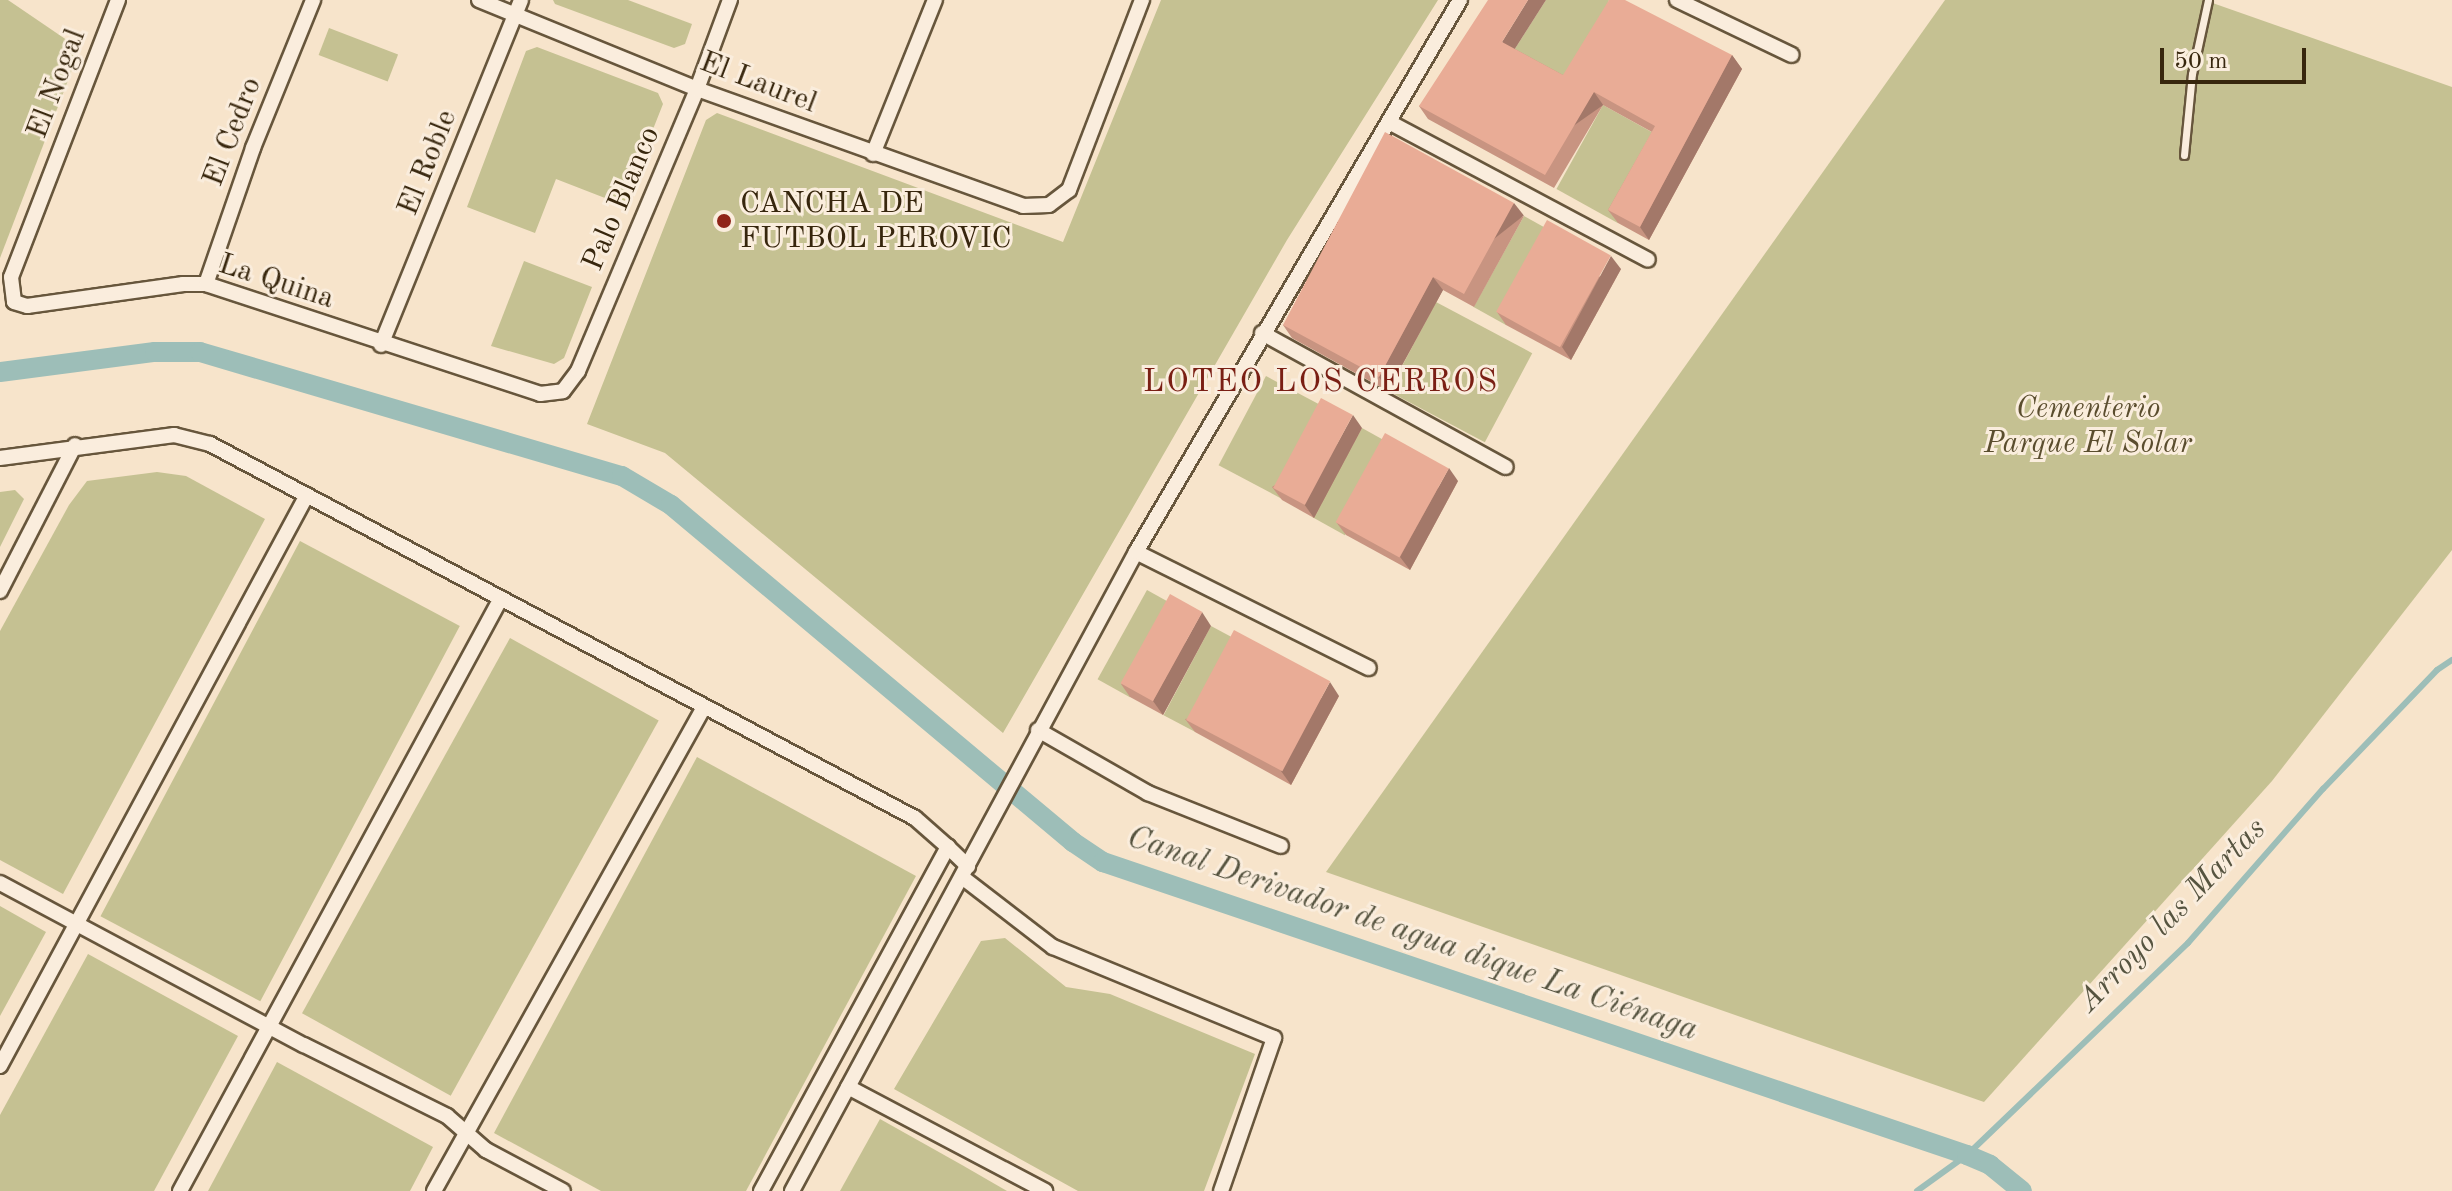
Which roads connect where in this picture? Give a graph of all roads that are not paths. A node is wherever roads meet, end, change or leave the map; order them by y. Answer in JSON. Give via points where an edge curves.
{"nodes":[{"id":1,"x":118,"y":0,"type":"edge"},
{"id":2,"x":313,"y":0,"type":"edge"},
{"id":3,"x":479,"y":0,"type":"edge"},
{"id":4,"x":730,"y":0,"type":"edge"},
{"id":5,"x":935,"y":0,"type":"edge"},
{"id":6,"x":1142,"y":0,"type":"edge"},
{"id":7,"x":1460,"y":0,"type":"edge"},
{"id":8,"x":1677,"y":0,"type":"edge"},
{"id":9,"x":2208,"y":0,"type":"edge"},
{"id":10,"x":518,"y":7,"type":"edge"},
{"id":11,"x":1792,"y":55,"type":"dead end"},
{"id":12,"x":697,"y":89,"type":"junction"},
{"id":13,"x":1389,"y":122,"type":"junction"},
{"id":14,"x":873,"y":154,"type":"junction"},
{"id":15,"x":2184,"y":155,"type":"dead end"},
{"id":16,"x":1648,"y":260,"type":"dead end"},
{"id":17,"x":11,"y":277,"type":"joint"},
{"id":18,"x":206,"y":284,"type":"junction"},
{"id":19,"x":1262,"y":333,"type":"junction"},
{"id":20,"x":381,"y":345,"type":"junction"},
{"id":21,"x":540,"y":394,"type":"joint"},
{"id":22,"x":75,"y":445,"type":"junction"},
{"id":23,"x":0,"y":458,"type":"edge"},
{"id":24,"x":1506,"y":467,"type":"dead end"},
{"id":25,"x":307,"y":495,"type":"junction"},
{"id":26,"x":1136,"y":552,"type":"junction"},
{"id":27,"x":0,"y":591,"type":"edge"},
{"id":28,"x":501,"y":598,"type":"junction"},
{"id":29,"x":1369,"y":668,"type":"dead end"},
{"id":30,"x":704,"y":707,"type":"junction"},
{"id":31,"x":1038,"y":730,"type":"junction"},
{"id":32,"x":1281,"y":846,"type":"dead end"},
{"id":33,"x":948,"y":847,"type":"junction"},
{"id":34,"x":965,"y":872,"type":"junction"},
{"id":35,"x":0,"y":883,"type":"edge"},
{"id":36,"x":77,"y":924,"type":"junction"},
{"id":37,"x":270,"y":1027,"type":"junction"},
{"id":38,"x":0,"y":1066,"type":"edge"},
{"id":39,"x":848,"y":1087,"type":"junction"},
{"id":40,"x":465,"y":1134,"type":"junction"},
{"id":41,"x":180,"y":1191,"type":"edge"},
{"id":42,"x":434,"y":1191,"type":"edge"},
{"id":43,"x":563,"y":1191,"type":"edge"},
{"id":44,"x":761,"y":1191,"type":"edge"},
{"id":45,"x":792,"y":1191,"type":"edge"},
{"id":46,"x":1045,"y":1191,"type":"edge"},
{"id":47,"x":1221,"y":1191,"type":"edge"}],
"edges":[{"from":1,"to":17,"type":"street","name":"El Nogal"},
{"from":2,"to":18,"type":"street","name":"El Cedro"},
{"from":3,"to":10,"type":"street","name":"El Laurel"},
{"from":4,"to":12,"type":"street","name":"Palo Blanco"},
{"from":5,"to":14,"type":"street"},
{"from":6,"to":14,"type":"street","name":"El Laurel","via":[[1069,190],[1049,205],[1023,206]]},
{"from":7,"to":13,"type":"street"},
{"from":8,"to":11,"type":"street"},
{"from":9,"to":15,"type":"lane","via":[[2192,74]]},
{"from":10,"to":12,"type":"street","name":"El Laurel"},
{"from":10,"to":20,"type":"street","name":"El Roble"},
{"from":12,"to":14,"type":"street","name":"El Laurel"},
{"from":12,"to":21,"type":"street","name":"Palo Blanco","via":[[578,371],[563,391]]},
{"from":13,"to":16,"type":"street"},
{"from":13,"to":19,"type":"street"},
{"from":17,"to":18,"type":"street","name":"La Quina","via":[[14,302],[27,306]]},
{"from":18,"to":20,"type":"street","name":"La Quina"},
{"from":19,"to":24,"type":"street"},
{"from":19,"to":26,"type":"street"},
{"from":20,"to":21,"type":"street","name":"La Quina"},
{"from":22,"to":23,"type":"street"},
{"from":22,"to":25,"type":"street","via":[[192,437]]},
{"from":22,"to":27,"type":"street"},
{"from":25,"to":28,"type":"street"},
{"from":25,"to":36,"type":"street"},
{"from":26,"to":29,"type":"street"},
{"from":26,"to":31,"type":"street"},
{"from":28,"to":30,"type":"street"},
{"from":28,"to":37,"type":"street"},
{"from":30,"to":33,"type":"street","via":[[915,818]]},
{"from":30,"to":40,"type":"street"},
{"from":31,"to":32,"type":"street","via":[[1148,793]]},
{"from":31,"to":34,"type":"street"},
{"from":33,"to":34,"type":"street"},
{"from":33,"to":44,"type":"street"},
{"from":34,"to":39,"type":"street"},
{"from":34,"to":47,"type":"street","via":[[1053,947],[1274,1038]]},
{"from":35,"to":36,"type":"street"},
{"from":36,"to":37,"type":"street"},
{"from":36,"to":38,"type":"street"},
{"from":37,"to":40,"type":"street","via":[[447,1116]]},
{"from":37,"to":41,"type":"street"},
{"from":39,"to":45,"type":"street"},
{"from":39,"to":46,"type":"street"},
{"from":40,"to":42,"type":"street"},
{"from":40,"to":43,"type":"street"}]}
